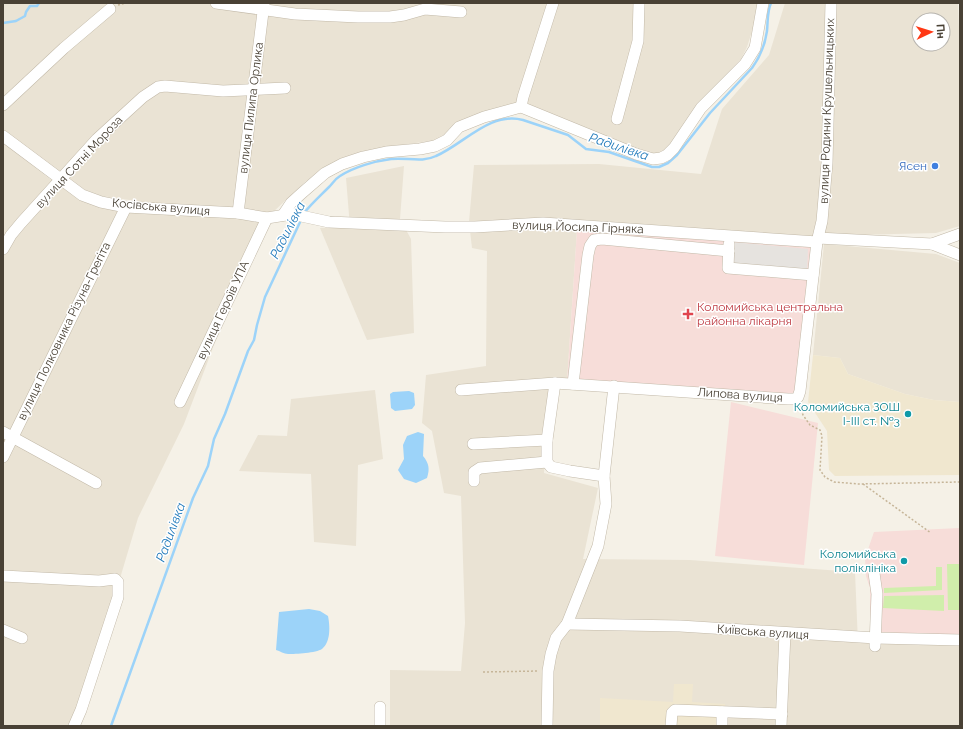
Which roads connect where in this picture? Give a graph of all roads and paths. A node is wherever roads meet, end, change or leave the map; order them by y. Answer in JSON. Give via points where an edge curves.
{"nodes":[{"id":1,"x":216,"y":3,"type":"edge"},
{"id":2,"x":553,"y":3,"type":"edge"},
{"id":3,"x":639,"y":3,"type":"edge"},
{"id":4,"x":764,"y":3,"type":"edge"},
{"id":5,"x":830,"y":3,"type":"edge"},
{"id":6,"x":264,"y":6,"type":"edge"},
{"id":7,"x":110,"y":9,"type":"dead end"},
{"id":8,"x":461,"y":12,"type":"dead end"},
{"id":9,"x":286,"y":88,"type":"dead end"},
{"id":10,"x":253,"y":90,"type":"junction"},
{"id":11,"x":3,"y":106,"type":"edge"},
{"id":12,"x":521,"y":107,"type":"junction"},
{"id":13,"x":617,"y":119,"type":"dead end"},
{"id":14,"x":3,"y":136,"type":"edge"},
{"id":15,"x":60,"y":178,"type":"junction"},
{"id":16,"x":126,"y":207,"type":"junction"},
{"id":17,"x":238,"y":213,"type":"junction"},
{"id":18,"x":283,"y":215,"type":"junction"},
{"id":19,"x":267,"y":218,"type":"junction"},
{"id":20,"x":596,"y":227,"type":"junction"},
{"id":21,"x":960,"y":234,"type":"edge"},
{"id":22,"x":730,"y":235,"type":"junction"},
{"id":23,"x":596,"y":239,"type":"junction"},
{"id":24,"x":817,"y":240,"type":"junction"},
{"id":25,"x":932,"y":244,"type":"junction"},
{"id":26,"x":3,"y":249,"type":"edge"},
{"id":27,"x":729,"y":251,"type":"junction"},
{"id":28,"x":960,"y":255,"type":"edge"},
{"id":29,"x":813,"y":275,"type":"junction"},
{"id":30,"x":555,"y":383,"type":"junction"},
{"id":31,"x":572,"y":384,"type":"junction"},
{"id":32,"x":614,"y":386,"type":"junction"},
{"id":33,"x":461,"y":390,"type":"dead end"},
{"id":34,"x":797,"y":398,"type":"junction"},
{"id":35,"x":180,"y":402,"type":"dead end"},
{"id":36,"x":8,"y":435,"type":"edge"},
{"id":37,"x":547,"y":440,"type":"junction"},
{"id":38,"x":473,"y":444,"type":"dead end"},
{"id":39,"x":3,"y":457,"type":"edge"},
{"id":40,"x":547,"y":462,"type":"junction"},
{"id":41,"x":604,"y":476,"type":"junction"},
{"id":42,"x":474,"y":481,"type":"dead end"},
{"id":43,"x":960,"y":482,"type":"edge"},
{"id":44,"x":96,"y":483,"type":"dead end"},
{"id":45,"x":863,"y":484,"type":"junction"},
{"id":46,"x":931,"y":533,"type":"dead end"},
{"id":47,"x":874,"y":573,"type":"dead end"},
{"id":48,"x":3,"y":576,"type":"edge"},
{"id":49,"x":567,"y":624,"type":"junction"},
{"id":50,"x":3,"y":630,"type":"edge"},
{"id":51,"x":785,"y":633,"type":"junction"},
{"id":52,"x":22,"y":638,"type":"dead end"},
{"id":53,"x":960,"y":640,"type":"edge"},
{"id":54,"x":875,"y":642,"type":"junction"},
{"id":55,"x":548,"y":671,"type":"junction"},
{"id":56,"x":483,"y":672,"type":"dead end"},
{"id":57,"x":380,"y":707,"type":"dead end"},
{"id":58,"x":722,"y":712,"type":"junction"},
{"id":59,"x":782,"y":714,"type":"junction"},
{"id":60,"x":74,"y":726,"type":"edge"},
{"id":61,"x":380,"y":726,"type":"edge"},
{"id":62,"x":547,"y":726,"type":"edge"},
{"id":63,"x":671,"y":726,"type":"edge"},
{"id":64,"x":722,"y":726,"type":"edge"},
{"id":65,"x":781,"y":726,"type":"edge"}],
"edges":[{"from":1,"to":6,"type":"street"},
{"from":2,"to":12,"type":"street"},
{"from":3,"to":13,"type":"street","via":[[638,41]]},
{"from":4,"to":12,"type":"street","via":[[751,56],[701,108],[674,148],[661,158],[646,158]]},
{"from":5,"to":24,"type":"street","name":"вулиця Родини Крушельницьких","via":[[827,163],[822,221]]},
{"from":6,"to":8,"type":"street","via":[[295,14],[379,17],[404,15],[425,9]]},
{"from":6,"to":10,"type":"street","name":"вулиця Пилипа Орлика"},
{"from":7,"to":11,"type":"street","via":[[64,48]]},
{"from":9,"to":10,"type":"street","name":"вулиця Сотні Мороза"},
{"from":10,"to":15,"type":"street","name":"вулиця Сотні Мороза","via":[[158,87],[102,134]]},
{"from":10,"to":17,"type":"street","name":"вулиця Пилипа Орлика"},
{"from":12,"to":18,"type":"street","via":[[459,127],[447,140],[435,146],[386,152],[342,164],[325,173],[302,192]]},
{"from":14,"to":15,"type":"street","name":"Косівська вулиця"},
{"from":15,"to":16,"type":"street","name":"Косівська вулиця","via":[[82,195]]},
{"from":15,"to":26,"type":"street","name":"вулиця Сотні Мороза","via":[[11,235]]},
{"from":16,"to":17,"type":"street","name":"Косівська вулиця"},
{"from":16,"to":36,"type":"street","name":"вулиця Полковника Різуна-Грегіта"},
{"from":17,"to":19,"type":"street","name":"Косівська вулиця"},
{"from":18,"to":19,"type":"street","name":"вулиця Йосипа Гірняка"},
{"from":18,"to":20,"type":"street","name":"вулиця Йосипа Гірняка","via":[[304,216],[329,222],[424,226],[475,227],[535,223]]},
{"from":19,"to":35,"type":"street","name":"вулиця Героїв УПА"},
{"from":20,"to":22,"type":"street","name":"вулиця Йосипа Гірняка"},
{"from":20,"to":23,"type":"street"},
{"from":21,"to":25,"type":"street"},
{"from":22,"to":24,"type":"street","name":"вулиця Йосипа Гірняка"},
{"from":22,"to":27,"type":"street"},
{"from":23,"to":27,"type":"street"},
{"from":23,"to":31,"type":"street","via":[[592,241],[588,255]]},
{"from":24,"to":25,"type":"street","name":"вулиця Йосипа Гірняка"},
{"from":24,"to":29,"type":"street","name":"Липова вулиця"},
{"from":25,"to":28,"type":"street"},
{"from":27,"to":29,"type":"street","via":[[728,268]]},
{"from":29,"to":34,"type":"street","name":"Липова вулиця","via":[[800,391]]},
{"from":30,"to":31,"type":"street","name":"Липова вулиця"},
{"from":30,"to":33,"type":"street","name":"Липова вулиця"},
{"from":30,"to":37,"type":"street"},
{"from":31,"to":32,"type":"street","name":"Липова вулиця"},
{"from":32,"to":34,"type":"street","name":"Липова вулиця"},
{"from":32,"to":41,"type":"street"},
{"from":34,"to":45,"type":"path","via":[[810,425],[820,430],[820,470],[825,477],[834,482]]},
{"from":36,"to":39,"type":"street","name":"вулиця Полковника Різуна-Грегіта"},
{"from":36,"to":44,"type":"street"},
{"from":37,"to":38,"type":"street"},
{"from":37,"to":40,"type":"street"},
{"from":40,"to":41,"type":"street","via":[[551,467],[570,472]]},
{"from":40,"to":42,"type":"street","via":[[480,468],[474,472]]},
{"from":41,"to":49,"type":"street","via":[[606,504],[598,546]]},
{"from":43,"to":45,"type":"path"},
{"from":45,"to":46,"type":"path"},
{"from":47,"to":54,"type":"street","via":[[877,594]]},
{"from":48,"to":60,"type":"street","via":[[99,581],[115,579],[118,582],[118,597]]},
{"from":49,"to":51,"type":"street","name":"Київська вулиця","via":[[680,626]]},
{"from":49,"to":55,"type":"street","via":[[556,638]]},
{"from":50,"to":52,"type":"street"},
{"from":51,"to":54,"type":"street","name":"Київська вулиця"},
{"from":51,"to":59,"type":"street"},
{"from":53,"to":54,"type":"street","name":"Київська вулиця"},
{"from":55,"to":56,"type":"path"},
{"from":55,"to":62,"type":"street"},
{"from":57,"to":61,"type":"street"},
{"from":58,"to":59,"type":"street"},
{"from":58,"to":63,"type":"street","via":[[675,710],[672,713]]},
{"from":58,"to":64,"type":"street"},
{"from":59,"to":65,"type":"street"}]}
